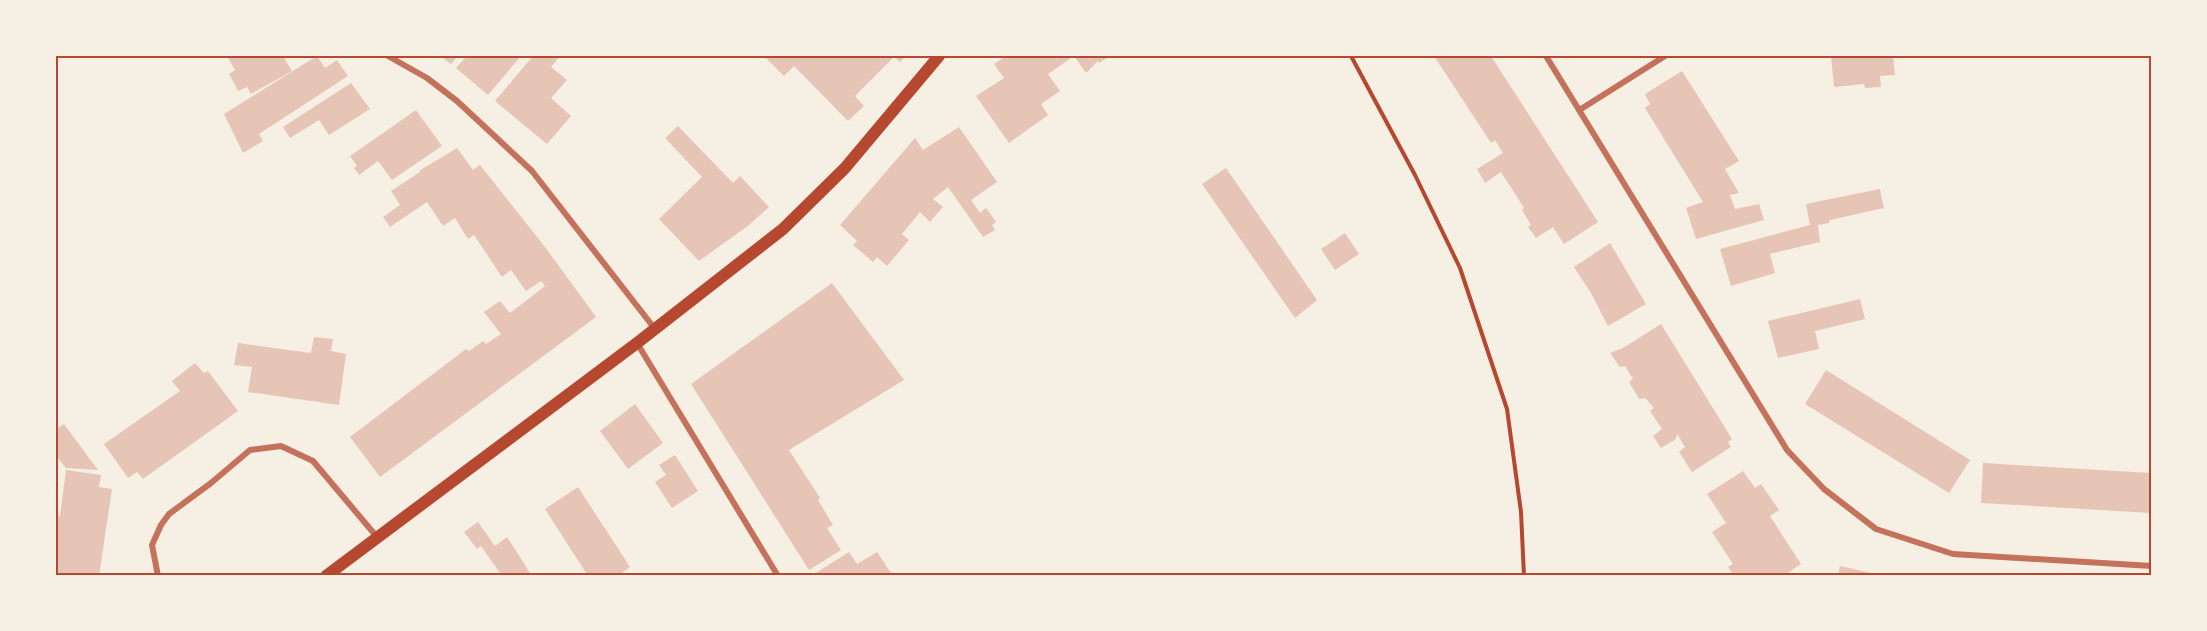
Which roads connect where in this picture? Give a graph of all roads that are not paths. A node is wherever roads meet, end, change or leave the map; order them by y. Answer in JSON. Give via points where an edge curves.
{"nodes":[{"id":1,"x":388,"y":56,"type":"edge"},
{"id":2,"x":939,"y":56,"type":"edge"},
{"id":3,"x":1546,"y":56,"type":"edge"},
{"id":4,"x":1665,"y":56,"type":"edge"},
{"id":5,"x":1581,"y":110,"type":"junction"},
{"id":6,"x":655,"y":328,"type":"junction"},
{"id":7,"x":637,"y":343,"type":"junction"},
{"id":8,"x":376,"y":537,"type":"junction"},
{"id":9,"x":2151,"y":566,"type":"edge"},
{"id":10,"x":158,"y":576,"type":"edge"},
{"id":11,"x":326,"y":576,"type":"edge"},
{"id":12,"x":778,"y":576,"type":"edge"}],
"edges":[{"from":1,"to":6,"type":"street","via":[[457,101],[532,171]]},
{"from":2,"to":6,"type":"main road","via":[[845,168],[783,229]]},
{"from":3,"to":5,"type":"street"},
{"from":4,"to":5,"type":"street"},
{"from":5,"to":9,"type":"street","via":[[1787,450],[1824,489],[1876,529],[1953,554]]},
{"from":6,"to":7,"type":"main road"},
{"from":7,"to":8,"type":"main road"},
{"from":7,"to":12,"type":"street"},
{"from":8,"to":10,"type":"street","via":[[313,461],[281,446],[250,450],[169,514],[152,545]]},
{"from":8,"to":11,"type":"main road"}]}
